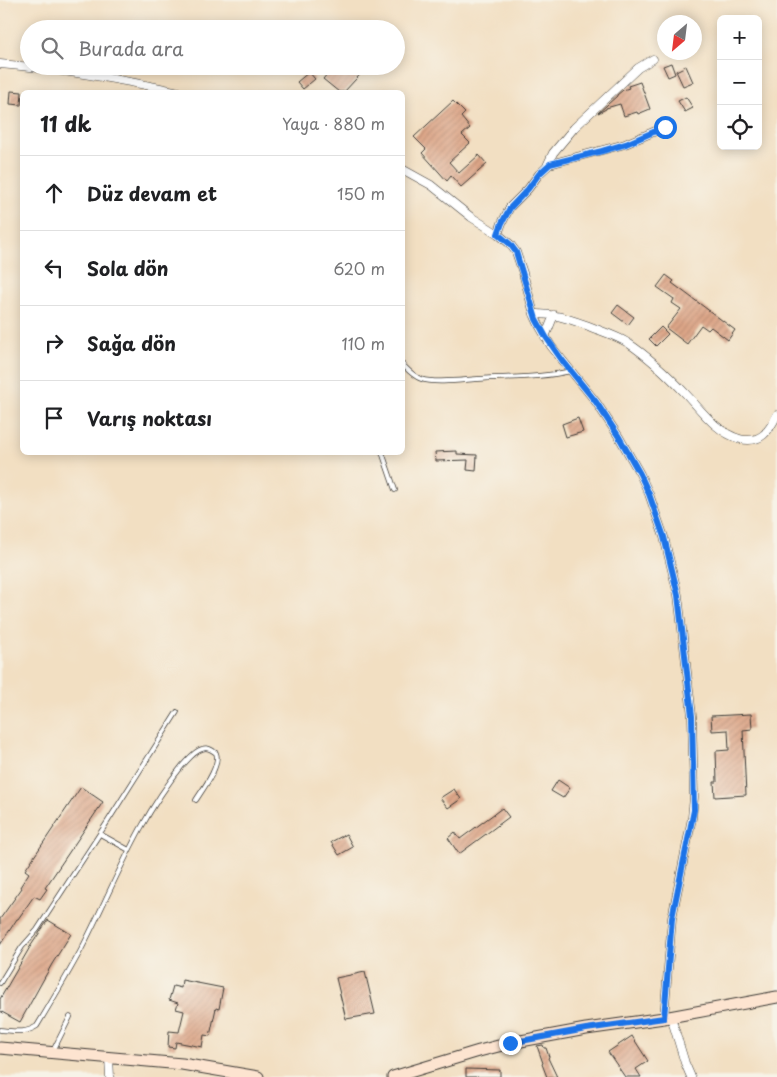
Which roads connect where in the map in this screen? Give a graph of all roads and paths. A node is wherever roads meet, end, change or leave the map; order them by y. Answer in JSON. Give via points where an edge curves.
{"nodes":[{"id":1,"x":653,"y":59,"type":"dead end"},
{"id":2,"x":0,"y":64,"type":"edge"},
{"id":3,"x":20,"y":66,"type":"edge"},
{"id":4,"x":90,"y":75,"type":"edge"},
{"id":5,"x":169,"y":90,"type":"edge"},
{"id":6,"x":665,"y":127,"type":"dead end"},
{"id":7,"x":547,"y":166,"type":"junction"},
{"id":8,"x":405,"y":171,"type":"edge"},
{"id":9,"x":498,"y":234,"type":"junction"},
{"id":10,"x":534,"y":314,"type":"junction"},
{"id":11,"x":554,"y":315,"type":"junction"},
{"id":12,"x":546,"y":337,"type":"junction"},
{"id":13,"x":405,"y":366,"type":"edge"},
{"id":14,"x":571,"y":371,"type":"junction"},
{"id":15,"x":777,"y":414,"type":"edge"},
{"id":16,"x":383,"y":455,"type":"edge"},
{"id":17,"x":395,"y":490,"type":"dead end"},
{"id":18,"x":178,"y":712,"type":"dead end"},
{"id":19,"x":196,"y":800,"type":"dead end"},
{"id":20,"x":100,"y":834,"type":"junction"},
{"id":21,"x":129,"y":850,"type":"junction"},
{"id":22,"x":0,"y":983,"type":"edge"},
{"id":23,"x":777,"y":997,"type":"edge"},
{"id":24,"x":70,"y":1017,"type":"dead end"},
{"id":25,"x":667,"y":1017,"type":"junction"},
{"id":26,"x":0,"y":1030,"type":"edge"},
{"id":27,"x":0,"y":1048,"type":"edge"},
{"id":28,"x":52,"y":1054,"type":"junction"},
{"id":29,"x":109,"y":1057,"type":"junction"},
{"id":30,"x":110,"y":1077,"type":"edge"},
{"id":31,"x":258,"y":1077,"type":"edge"},
{"id":32,"x":393,"y":1077,"type":"edge"},
{"id":33,"x":691,"y":1077,"type":"edge"}],
"edges":[{"from":1,"to":7,"type":"street","via":[[638,68],[574,128],[553,153]]},
{"from":2,"to":3,"type":"street"},
{"from":4,"to":5,"type":"street"},
{"from":6,"to":7,"type":"street","via":[[626,144]]},
{"from":7,"to":9,"type":"street","via":[[510,208]]},
{"from":8,"to":9,"type":"street","via":[[431,185]]},
{"from":9,"to":10,"type":"street","via":[[516,252]]},
{"from":10,"to":11,"type":"street"},
{"from":10,"to":12,"type":"street"},
{"from":11,"to":12,"type":"street"},
{"from":11,"to":15,"type":"street","via":[[617,337],[632,346],[670,378],[717,427],[733,437],[750,440],[763,436]]},
{"from":12,"to":14,"type":"street"},
{"from":13,"to":14,"type":"lane","via":[[422,379],[451,381],[554,375]]},
{"from":14,"to":25,"type":"street","via":[[596,402],[640,474],[664,537],[678,595],[692,716],[694,810],[672,918]]},
{"from":16,"to":17,"type":"lane"},
{"from":18,"to":20,"type":"lane"},
{"from":19,"to":21,"type":"lane","via":[[218,759],[216,753],[206,748],[194,754],[173,778]]},
{"from":20,"to":21,"type":"lane"},
{"from":20,"to":22,"type":"lane"},
{"from":21,"to":26,"type":"lane","via":[[81,950],[37,1026],[26,1032]]},
{"from":23,"to":25,"type":"street"},
{"from":24,"to":28,"type":"lane"},
{"from":25,"to":32,"type":"street","via":[[510,1043]]},
{"from":25,"to":33,"type":"street"},
{"from":27,"to":28,"type":"street"},
{"from":28,"to":29,"type":"street"},
{"from":29,"to":30,"type":"street"},
{"from":29,"to":31,"type":"street","via":[[182,1064]]}]}
